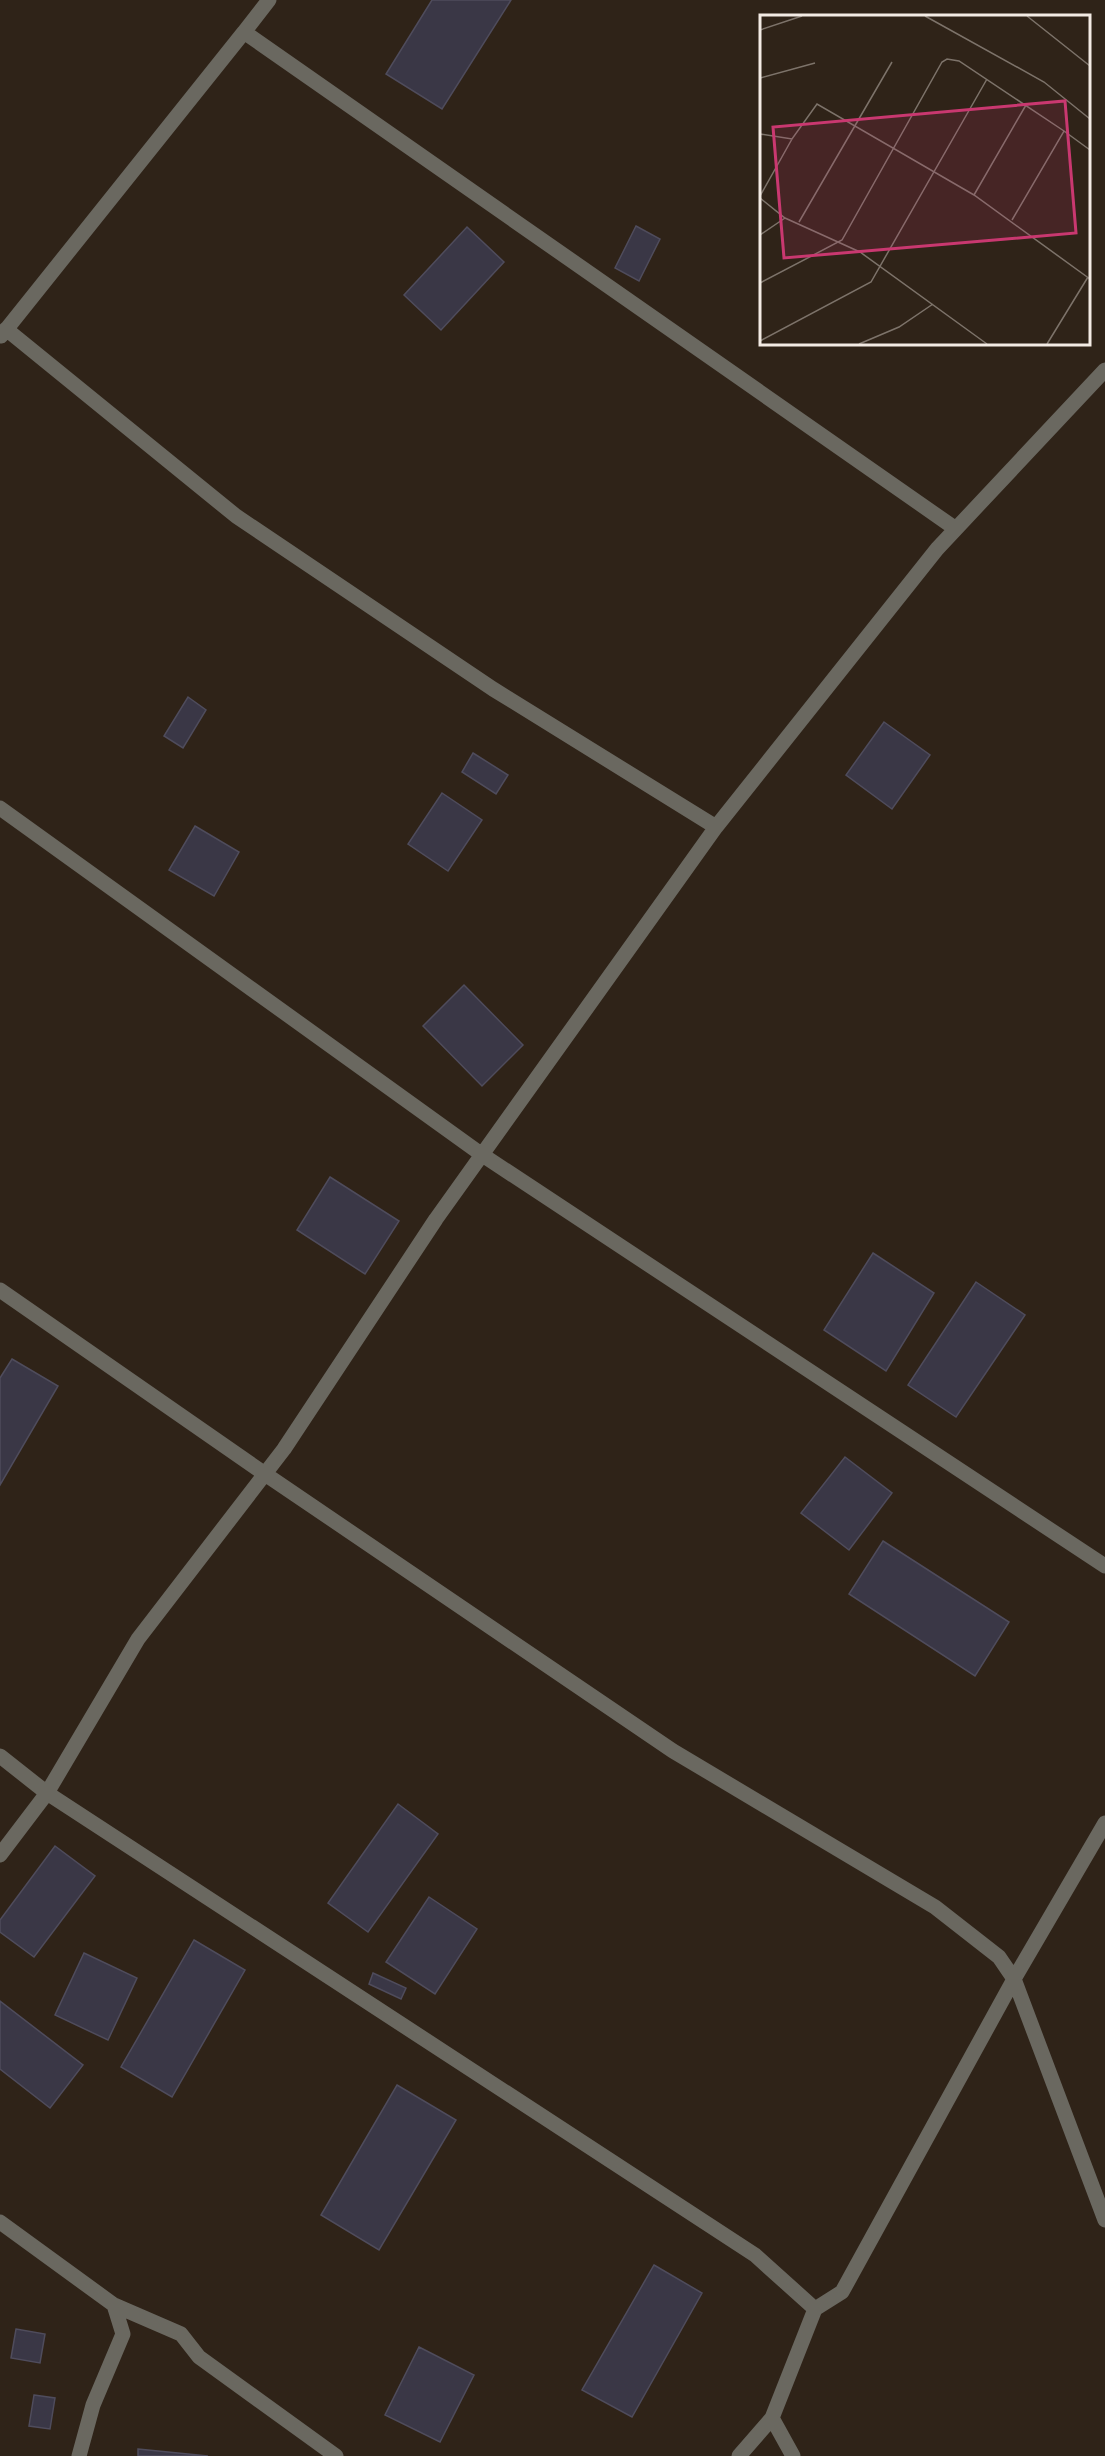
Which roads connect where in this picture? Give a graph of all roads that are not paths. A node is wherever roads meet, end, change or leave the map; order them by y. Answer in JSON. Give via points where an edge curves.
{"nodes":[{"id":1,"x":269,"y":0,"type":"edge"},
{"id":2,"x":244,"y":32,"type":"junction"},
{"id":3,"x":3,"y":333,"type":"edge"},
{"id":4,"x":1105,"y":370,"type":"edge"},
{"id":5,"x":956,"y":529,"type":"junction"},
{"id":6,"x":0,"y":808,"type":"edge"},
{"id":7,"x":716,"y":826,"type":"junction"},
{"id":8,"x":481,"y":1154,"type":"junction"},
{"id":9,"x":0,"y":1290,"type":"edge"},
{"id":10,"x":265,"y":1474,"type":"junction"},
{"id":11,"x":1105,"y":1566,"type":"edge"},
{"id":12,"x":0,"y":1756,"type":"edge"},
{"id":13,"x":47,"y":1793,"type":"junction"},
{"id":14,"x":1105,"y":1823,"type":"edge"},
{"id":15,"x":0,"y":1855,"type":"edge"},
{"id":16,"x":1014,"y":1979,"type":"junction"},
{"id":17,"x":1105,"y":2220,"type":"edge"},
{"id":18,"x":0,"y":2222,"type":"edge"},
{"id":19,"x":114,"y":2305,"type":"junction"},
{"id":20,"x":815,"y":2309,"type":"junction"},
{"id":21,"x":772,"y":2418,"type":"junction"},
{"id":22,"x":79,"y":2456,"type":"edge"},
{"id":23,"x":336,"y":2456,"type":"edge"},
{"id":24,"x":739,"y":2456,"type":"edge"},
{"id":25,"x":793,"y":2456,"type":"edge"}],
"edges":[{"from":1,"to":2,"type":"street"},
{"from":2,"to":3,"type":"street"},
{"from":2,"to":5,"type":"street"},
{"from":3,"to":7,"type":"street","via":[[236,516],[493,689]]},
{"from":4,"to":5,"type":"street"},
{"from":5,"to":7,"type":"street"},
{"from":6,"to":8,"type":"street"},
{"from":7,"to":8,"type":"street"},
{"from":8,"to":10,"type":"street"},
{"from":8,"to":11,"type":"street"},
{"from":9,"to":10,"type":"street"},
{"from":10,"to":13,"type":"street","via":[[138,1639]]},
{"from":10,"to":16,"type":"street","via":[[673,1750],[935,1907],[999,1957]]},
{"from":12,"to":13,"type":"street"},
{"from":13,"to":15,"type":"street"},
{"from":13,"to":20,"type":"street","via":[[755,2255]]},
{"from":14,"to":16,"type":"street"},
{"from":16,"to":17,"type":"street"},
{"from":16,"to":20,"type":"street","via":[[842,2292]]},
{"from":18,"to":19,"type":"street"},
{"from":19,"to":22,"type":"street","via":[[123,2334],[93,2405]]},
{"from":19,"to":23,"type":"street","via":[[181,2334],[199,2357]]},
{"from":20,"to":21,"type":"street"},
{"from":21,"to":24,"type":"street"},
{"from":21,"to":25,"type":"street"}]}
